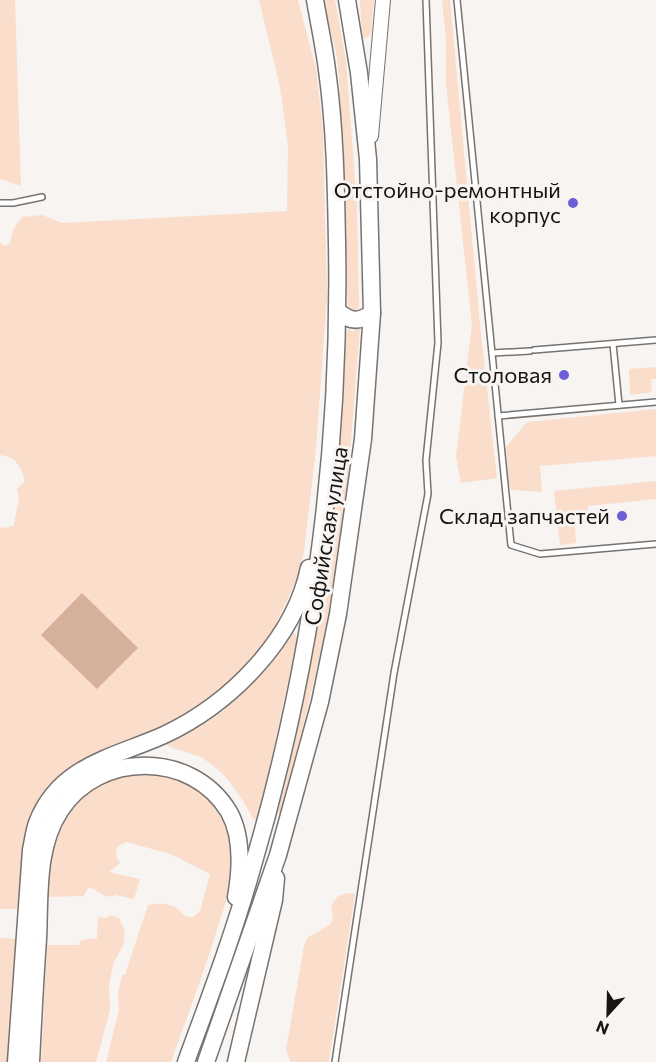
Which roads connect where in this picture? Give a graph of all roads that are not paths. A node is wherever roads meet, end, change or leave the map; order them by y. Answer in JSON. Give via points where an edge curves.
{"nodes":[{"id":1,"x":315,"y":0,"type":"edge"},
{"id":2,"x":348,"y":0,"type":"edge"},
{"id":3,"x":382,"y":0,"type":"edge"},
{"id":4,"x":426,"y":0,"type":"edge"},
{"id":5,"x":457,"y":0,"type":"edge"},
{"id":6,"x":368,"y":159,"type":"junction"},
{"id":7,"x":42,"y":197,"type":"dead end"},
{"id":8,"x":0,"y":202,"type":"edge"},
{"id":9,"x":339,"y":312,"type":"junction"},
{"id":10,"x":372,"y":313,"type":"junction"},
{"id":11,"x":656,"y":340,"type":"edge"},
{"id":12,"x":613,"y":344,"type":"junction"},
{"id":13,"x":492,"y":353,"type":"junction"},
{"id":14,"x":656,"y":402,"type":"edge"},
{"id":15,"x":620,"y":405,"type":"junction"},
{"id":16,"x":498,"y":416,"type":"junction"},
{"id":17,"x":326,"y":509,"type":"junction"},
{"id":18,"x":656,"y":544,"type":"edge"},
{"id":19,"x":278,"y":855,"type":"junction"},
{"id":20,"x":231,"y":939,"type":"junction"},
{"id":21,"x":16,"y":1062,"type":"edge"},
{"id":22,"x":31,"y":1062,"type":"edge"},
{"id":23,"x":186,"y":1062,"type":"edge"},
{"id":24,"x":206,"y":1062,"type":"edge"},
{"id":25,"x":236,"y":1062,"type":"edge"},
{"id":26,"x":335,"y":1062,"type":"edge"}],
"edges":[{"from":1,"to":9,"type":"main road","name":"Софийская улица","via":[[333,117]]},
{"from":2,"to":6,"type":"main road","name":"Софийская улица"},
{"from":3,"to":6,"type":"street"},
{"from":4,"to":26,"type":"lane","via":[[438,333],[426,460],[428,494],[394,673]]},
{"from":5,"to":13,"type":"lane"},
{"from":6,"to":10,"type":"main road","name":"Софийская улица"},
{"from":7,"to":8,"type":"lane"},
{"from":9,"to":10,"type":"main road","via":[[351,320]]},
{"from":9,"to":17,"type":"main road","name":"Софийская улица"},
{"from":10,"to":19,"type":"main road","name":"Софийская улица","via":[[363,439],[338,614],[320,702]]},
{"from":11,"to":12,"type":"lane"},
{"from":12,"to":13,"type":"lane"},
{"from":12,"to":15,"type":"lane"},
{"from":13,"to":16,"type":"lane"},
{"from":14,"to":15,"type":"lane"},
{"from":15,"to":16,"type":"lane"},
{"from":16,"to":18,"type":"lane","via":[[511,545],[540,554]]},
{"from":17,"to":20,"type":"main road","name":"Софийская улица","via":[[302,668],[273,792]]},
{"from":17,"to":21,"type":"main road","via":[[297,606],[270,648],[237,687],[173,730],[85,767],[46,805],[31,850]]},
{"from":19,"to":24,"type":"main road","name":"Софийская улица"},
{"from":19,"to":25,"type":"main road","via":[[274,900]]},
{"from":20,"to":22,"type":"main road","via":[[239,840],[229,813],[219,800],[208,789],[172,769],[141,765],[103,774],[60,809],[43,857]]},
{"from":20,"to":23,"type":"main road","name":"Софийская улица"}]}
